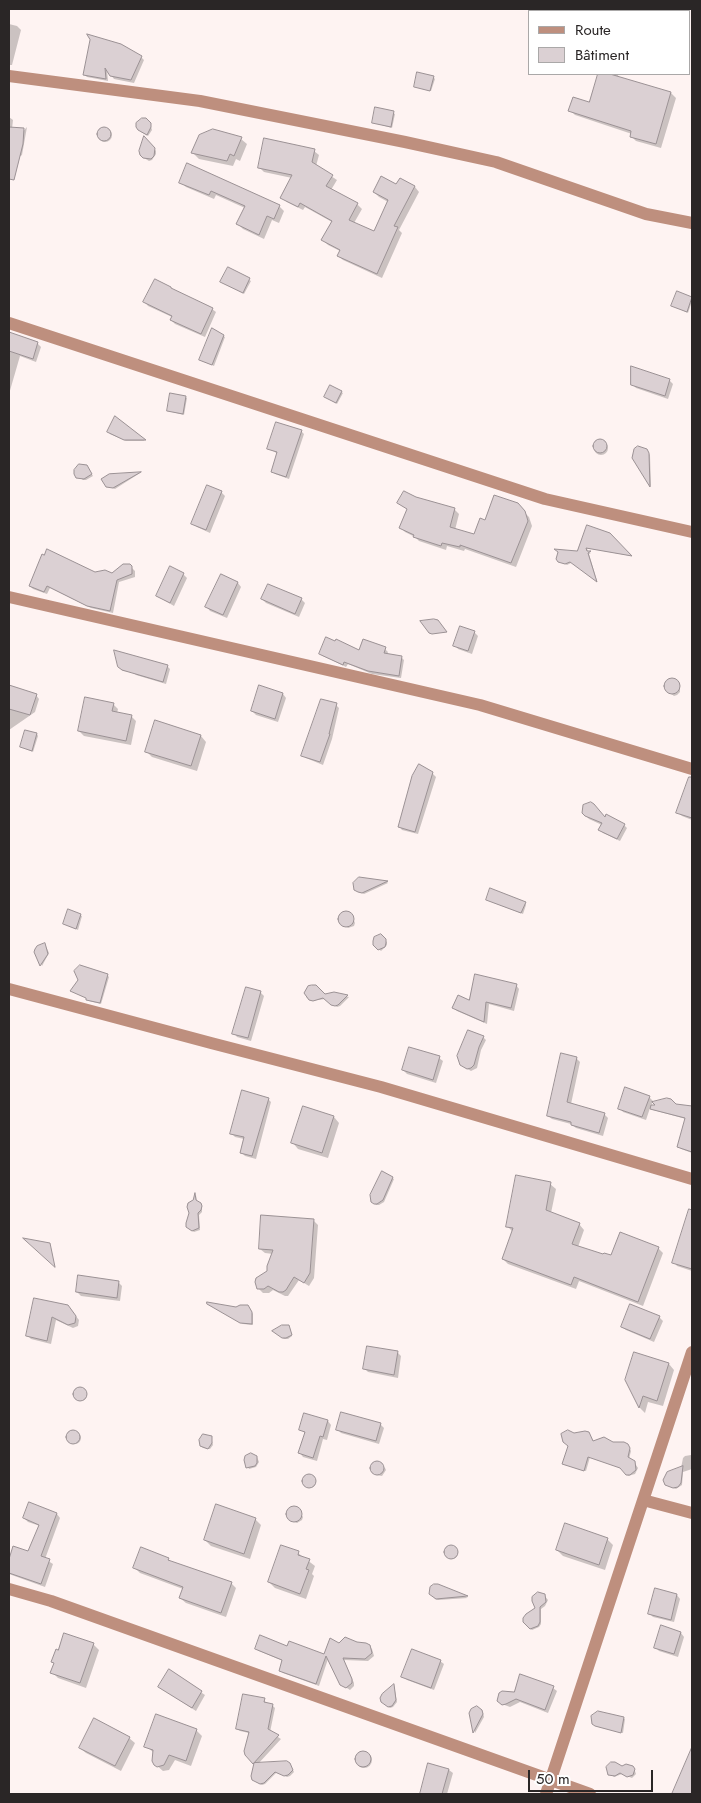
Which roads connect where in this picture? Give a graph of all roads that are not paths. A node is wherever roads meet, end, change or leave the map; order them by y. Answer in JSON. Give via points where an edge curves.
{"nodes":[{"id":1,"x":9,"y":76,"type":"edge"},
{"id":2,"x":692,"y":223,"type":"edge"},
{"id":3,"x":9,"y":323,"type":"edge"},
{"id":4,"x":692,"y":532,"type":"edge"},
{"id":5,"x":9,"y":596,"type":"edge"},
{"id":6,"x":692,"y":769,"type":"edge"},
{"id":7,"x":9,"y":989,"type":"edge"},
{"id":8,"x":692,"y":1179,"type":"edge"},
{"id":9,"x":692,"y":1352,"type":"edge"},
{"id":10,"x":643,"y":1500,"type":"junction"},
{"id":11,"x":692,"y":1513,"type":"edge"},
{"id":12,"x":9,"y":1589,"type":"edge"},
{"id":13,"x":550,"y":1780,"type":"junction"},
{"id":14,"x":546,"y":1794,"type":"edge"},
{"id":15,"x":590,"y":1794,"type":"edge"}],
"edges":[{"from":1,"to":2,"type":"street","via":[[200,101],[405,142],[496,162],[646,214]]},
{"from":3,"to":4,"type":"street","via":[[545,498]]},
{"from":5,"to":6,"type":"street","via":[[480,705]]},
{"from":7,"to":8,"type":"street","via":[[381,1087]]},
{"from":9,"to":10,"type":"street"},
{"from":10,"to":11,"type":"street"},
{"from":10,"to":13,"type":"street"},
{"from":12,"to":13,"type":"street","via":[[51,1601]]},
{"from":13,"to":14,"type":"street"},
{"from":13,"to":15,"type":"street"}]}
